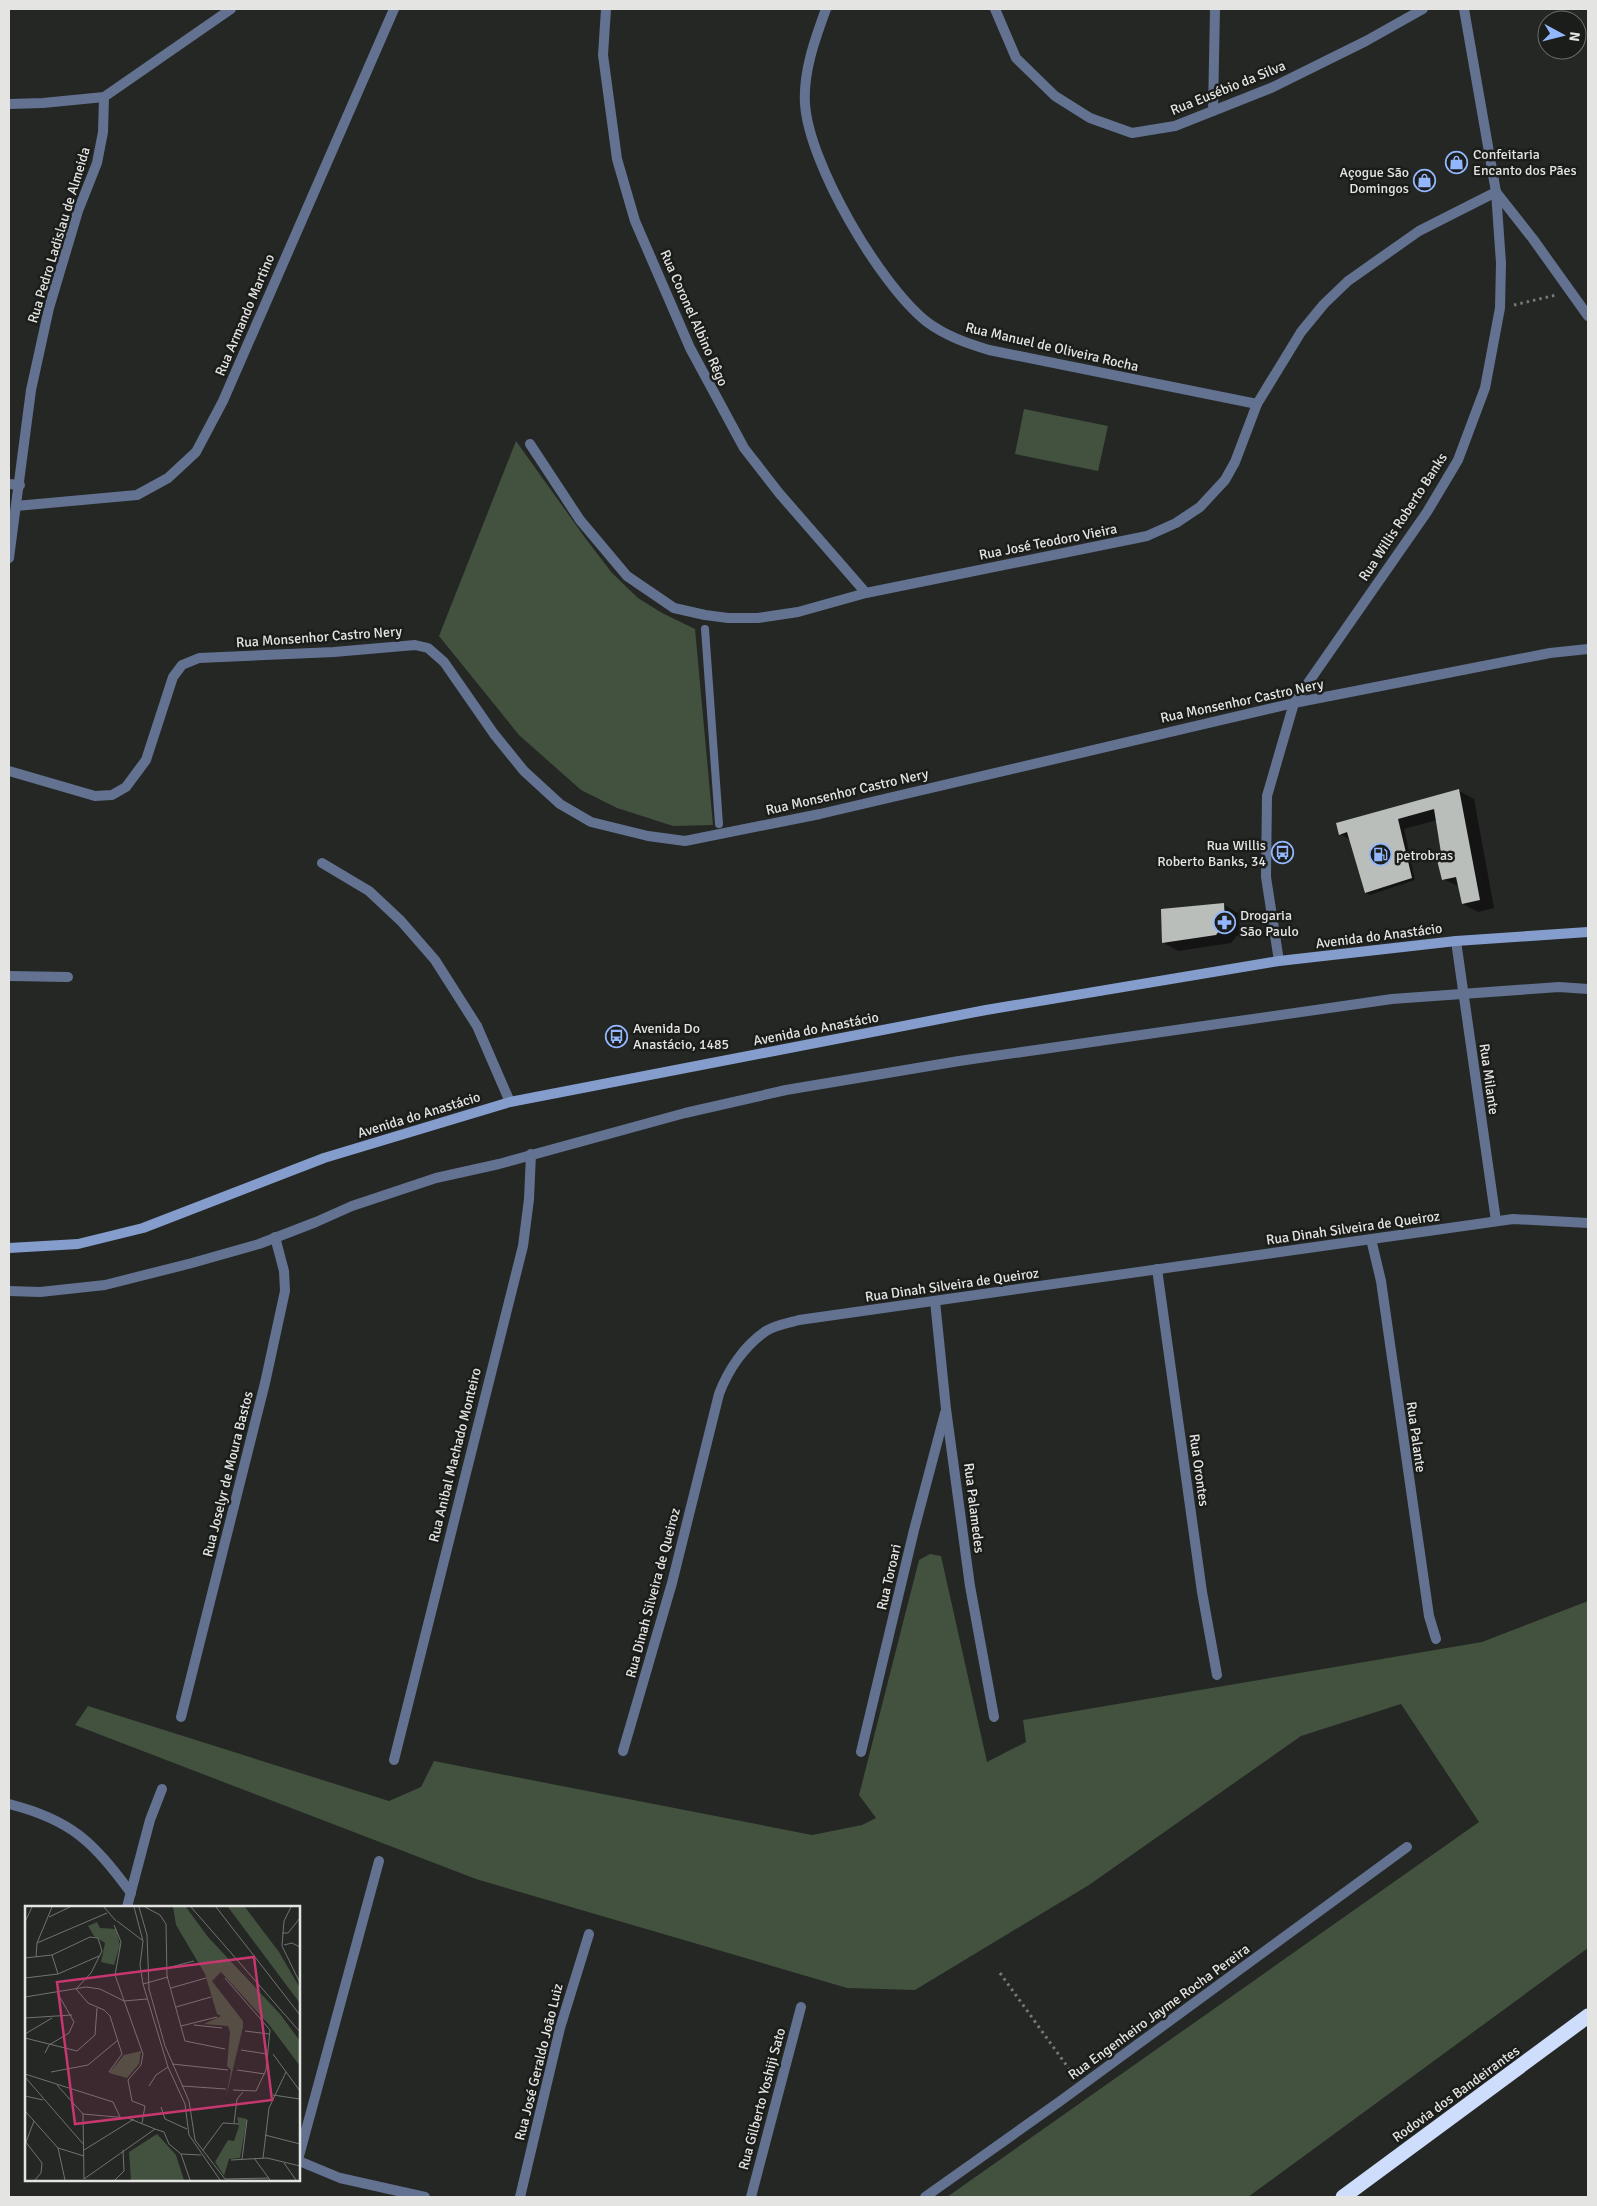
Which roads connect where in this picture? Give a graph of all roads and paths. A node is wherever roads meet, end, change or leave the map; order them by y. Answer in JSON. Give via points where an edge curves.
{"nodes":[{"id":1,"x":231,"y":9,"type":"edge"},
{"id":2,"x":394,"y":9,"type":"edge"},
{"id":3,"x":606,"y":9,"type":"edge"},
{"id":4,"x":826,"y":9,"type":"edge"},
{"id":5,"x":995,"y":9,"type":"edge"},
{"id":6,"x":1215,"y":9,"type":"edge"},
{"id":7,"x":1423,"y":9,"type":"edge"},
{"id":8,"x":1464,"y":9,"type":"edge"},
{"id":9,"x":104,"y":97,"type":"junction"},
{"id":10,"x":9,"y":104,"type":"edge"},
{"id":11,"x":1213,"y":111,"type":"junction"},
{"id":12,"x":1496,"y":192,"type":"junction"},
{"id":13,"x":1572,"y":292,"type":"junction"},
{"id":14,"x":1500,"y":308,"type":"junction"},
{"id":15,"x":1588,"y":316,"type":"edge"},
{"id":16,"x":1257,"y":404,"type":"junction"},
{"id":17,"x":530,"y":444,"type":"dead end"},
{"id":18,"x":9,"y":484,"type":"edge"},
{"id":19,"x":20,"y":485,"type":"junction"},
{"id":20,"x":16,"y":506,"type":"junction"},
{"id":21,"x":9,"y":558,"type":"edge"},
{"id":22,"x":866,"y":593,"type":"junction"},
{"id":23,"x":706,"y":629,"type":"dead end"},
{"id":24,"x":1588,"y":649,"type":"edge"},
{"id":25,"x":1294,"y":703,"type":"junction"},
{"id":26,"x":9,"y":771,"type":"edge"},
{"id":27,"x":719,"y":824,"type":"dead end"},
{"id":28,"x":322,"y":864,"type":"dead end"},
{"id":29,"x":1588,"y":932,"type":"edge"},
{"id":30,"x":1456,"y":941,"type":"junction"},
{"id":31,"x":1278,"y":961,"type":"junction"},
{"id":32,"x":9,"y":976,"type":"edge"},
{"id":33,"x":68,"y":977,"type":"dead end"},
{"id":34,"x":1588,"y":989,"type":"edge"},
{"id":35,"x":1464,"y":994,"type":"junction"},
{"id":36,"x":510,"y":1102,"type":"junction"},
{"id":37,"x":531,"y":1154,"type":"junction"},
{"id":38,"x":1496,"y":1222,"type":"junction"},
{"id":39,"x":1588,"y":1223,"type":"edge"},
{"id":40,"x":275,"y":1237,"type":"junction"},
{"id":41,"x":1371,"y":1239,"type":"junction"},
{"id":42,"x":9,"y":1248,"type":"edge"},
{"id":43,"x":1157,"y":1269,"type":"junction"},
{"id":44,"x":9,"y":1291,"type":"edge"},
{"id":45,"x":935,"y":1301,"type":"junction"},
{"id":46,"x":946,"y":1409,"type":"junction"},
{"id":47,"x":1436,"y":1639,"type":"dead end"},
{"id":48,"x":1217,"y":1675,"type":"dead end"},
{"id":49,"x":181,"y":1716,"type":"dead end"},
{"id":50,"x":994,"y":1717,"type":"dead end"},
{"id":51,"x":623,"y":1751,"type":"dead end"},
{"id":52,"x":861,"y":1752,"type":"dead end"},
{"id":53,"x":394,"y":1760,"type":"dead end"},
{"id":54,"x":162,"y":1789,"type":"dead end"},
{"id":55,"x":9,"y":1804,"type":"edge"},
{"id":56,"x":1407,"y":1847,"type":"dead end"},
{"id":57,"x":379,"y":1861,"type":"dead end"},
{"id":58,"x":131,"y":1893,"type":"junction"},
{"id":59,"x":127,"y":1906,"type":"edge"},
{"id":60,"x":589,"y":1934,"type":"dead end"},
{"id":61,"x":1000,"y":1973,"type":"dead end"},
{"id":62,"x":801,"y":2007,"type":"dead end"},
{"id":63,"x":1588,"y":2016,"type":"edge"},
{"id":64,"x":1082,"y":2086,"type":"junction"},
{"id":65,"x":300,"y":2152,"type":"edge"},
{"id":66,"x":300,"y":2161,"type":"edge"},
{"id":67,"x":425,"y":2197,"type":"edge"},
{"id":68,"x":520,"y":2197,"type":"edge"},
{"id":69,"x":751,"y":2197,"type":"edge"},
{"id":70,"x":925,"y":2197,"type":"edge"},
{"id":71,"x":1342,"y":2197,"type":"edge"}],
"edges":[{"from":1,"to":9,"type":"street"},
{"from":2,"to":20,"type":"street","name":"Rua Armando Martino","via":[[223,401],[196,452],[168,478],[137,495]]},
{"from":3,"to":22,"type":"street","name":"Rua Coronel Albino Rêgo","via":[[603,55],[616,158],[636,221],[690,348],[744,448]]},
{"from":4,"to":16,"type":"street","name":"Rua Manuel de Oliveira Rocha","via":[[805,80],[808,124],[835,192],[857,234],[878,267],[927,322],[959,342],[989,350]]},
{"from":5,"to":11,"type":"street","name":"Rua Eusébio da Silva","via":[[1016,58],[1055,96],[1090,118],[1132,133],[1175,126]]},
{"from":6,"to":11,"type":"street"},
{"from":7,"to":11,"type":"street","name":"Rua Eusébio da Silva","via":[[1271,88]]},
{"from":8,"to":12,"type":"street","name":"Rua Willis Roberto Banks"},
{"from":9,"to":10,"type":"street"},
{"from":9,"to":19,"type":"street","name":"Rua Pedro Ladislau de Almeida","via":[[104,132],[97,163],[78,211],[49,308],[31,390]]},
{"from":12,"to":13,"type":"street"},
{"from":12,"to":14,"type":"street","name":"Rua Willis Roberto Banks","via":[[1501,263]]},
{"from":12,"to":16,"type":"street","name":"Rua José Teodoro Vieira","via":[[1419,231],[1348,281],[1301,332]]},
{"from":13,"to":14,"type":"path"},
{"from":13,"to":15,"type":"street"},
{"from":14,"to":25,"type":"street","name":"Rua Willis Roberto Banks","via":[[1485,388],[1458,460],[1426,512]]},
{"from":16,"to":22,"type":"street","name":"Rua José Teodoro Vieira","via":[[1226,480],[1200,507],[1176,523],[1147,536]]},
{"from":17,"to":22,"type":"street","name":"Rua José Teodoro Vieira","via":[[580,520],[607,554],[627,576],[674,608],[713,616],[758,618],[798,612]]},
{"from":18,"to":19,"type":"street"},
{"from":19,"to":20,"type":"street","name":"Rua Pedro Ladislau de Almeida"},
{"from":20,"to":21,"type":"street","name":"Rua Pedro Ladislau de Almeida"},
{"from":23,"to":27,"type":"lane"},
{"from":24,"to":25,"type":"street","name":"Rua Monsenhor Castro Nery","via":[[1550,652]]},
{"from":25,"to":26,"type":"street","name":"Rua Monsenhor Castro Nery","via":[[820,814],[685,841],[591,822],[560,804],[524,771],[444,662],[428,648],[404,644],[344,651],[199,658],[182,665],[173,677],[146,760],[126,788],[112,795],[95,796]]},
{"from":25,"to":31,"type":"street","name":"Rua Willis Roberto Banks","via":[[1267,796],[1266,876]]},
{"from":28,"to":36,"type":"street","via":[[369,891],[435,960],[477,1026]]},
{"from":29,"to":30,"type":"main road","name":"Avenida do Anastácio"},
{"from":30,"to":31,"type":"main road","name":"Avenida do Anastácio"},
{"from":30,"to":35,"type":"street","name":"Rua Milante"},
{"from":31,"to":36,"type":"main road","name":"Avenida do Anastácio","via":[[986,1010]]},
{"from":32,"to":33,"type":"street"},
{"from":34,"to":35,"type":"street","via":[[1559,987]]},
{"from":35,"to":37,"type":"street","via":[[1382,1001],[959,1061],[806,1087],[685,1113]]},
{"from":35,"to":38,"type":"street","name":"Rua Milante"},
{"from":36,"to":42,"type":"main road","name":"Avenida do Anastácio","via":[[324,1158],[143,1228],[78,1244]]},
{"from":37,"to":40,"type":"street","via":[[436,1178],[352,1206]]},
{"from":37,"to":53,"type":"street","name":"Rua Anibal Machado Monteiro","via":[[523,1246]]},
{"from":38,"to":39,"type":"street","name":"Rua Dinah Silveira de Queiroz","via":[[1513,1219]]},
{"from":38,"to":41,"type":"street","name":"Rua Dinah Silveira de Queiroz"},
{"from":40,"to":44,"type":"street","via":[[105,1285],[40,1292]]},
{"from":40,"to":49,"type":"street","name":"Rua Joselyr de Moura Bastos","via":[[286,1291]]},
{"from":41,"to":43,"type":"street","name":"Rua Dinah Silveira de Queiroz"},
{"from":41,"to":47,"type":"street","name":"Rua Palante","via":[[1380,1281],[1429,1616]]},
{"from":43,"to":45,"type":"street","name":"Rua Dinah Silveira de Queiroz"},
{"from":43,"to":48,"type":"street","name":"Rua Orontes","via":[[1202,1592]]},
{"from":45,"to":46,"type":"street","name":"Rua Palamedes"},
{"from":45,"to":51,"type":"street","name":"Rua Dinah Silveira de Queiroz","via":[[799,1320],[767,1330],[727,1374],[719,1394],[674,1576]]},
{"from":46,"to":50,"type":"street","name":"Rua Palamedes","via":[[970,1586]]},
{"from":46,"to":52,"type":"street","name":"Rua Toroari"},
{"from":54,"to":58,"type":"street","via":[[150,1820]]},
{"from":55,"to":58,"type":"street","via":[[59,1820],[82,1836],[104,1857]]},
{"from":56,"to":64,"type":"street","name":"Rua Engenheiro Jayme Rocha Pereira"},
{"from":57,"to":65,"type":"street"},
{"from":58,"to":59,"type":"street"},
{"from":60,"to":68,"type":"street","name":"Rua José Geraldo João Luiz","via":[[560,2028]]},
{"from":61,"to":64,"type":"path"},
{"from":62,"to":69,"type":"street","name":"Rua Gilberto Yoshiji Sato"},
{"from":63,"to":71,"type":"highway","name":"Rodovia dos Bandeirantes"},
{"from":64,"to":70,"type":"street","name":"Rua Engenheiro Jayme Rocha Pereira"},
{"from":66,"to":67,"type":"street","via":[[340,2178]]}]}
